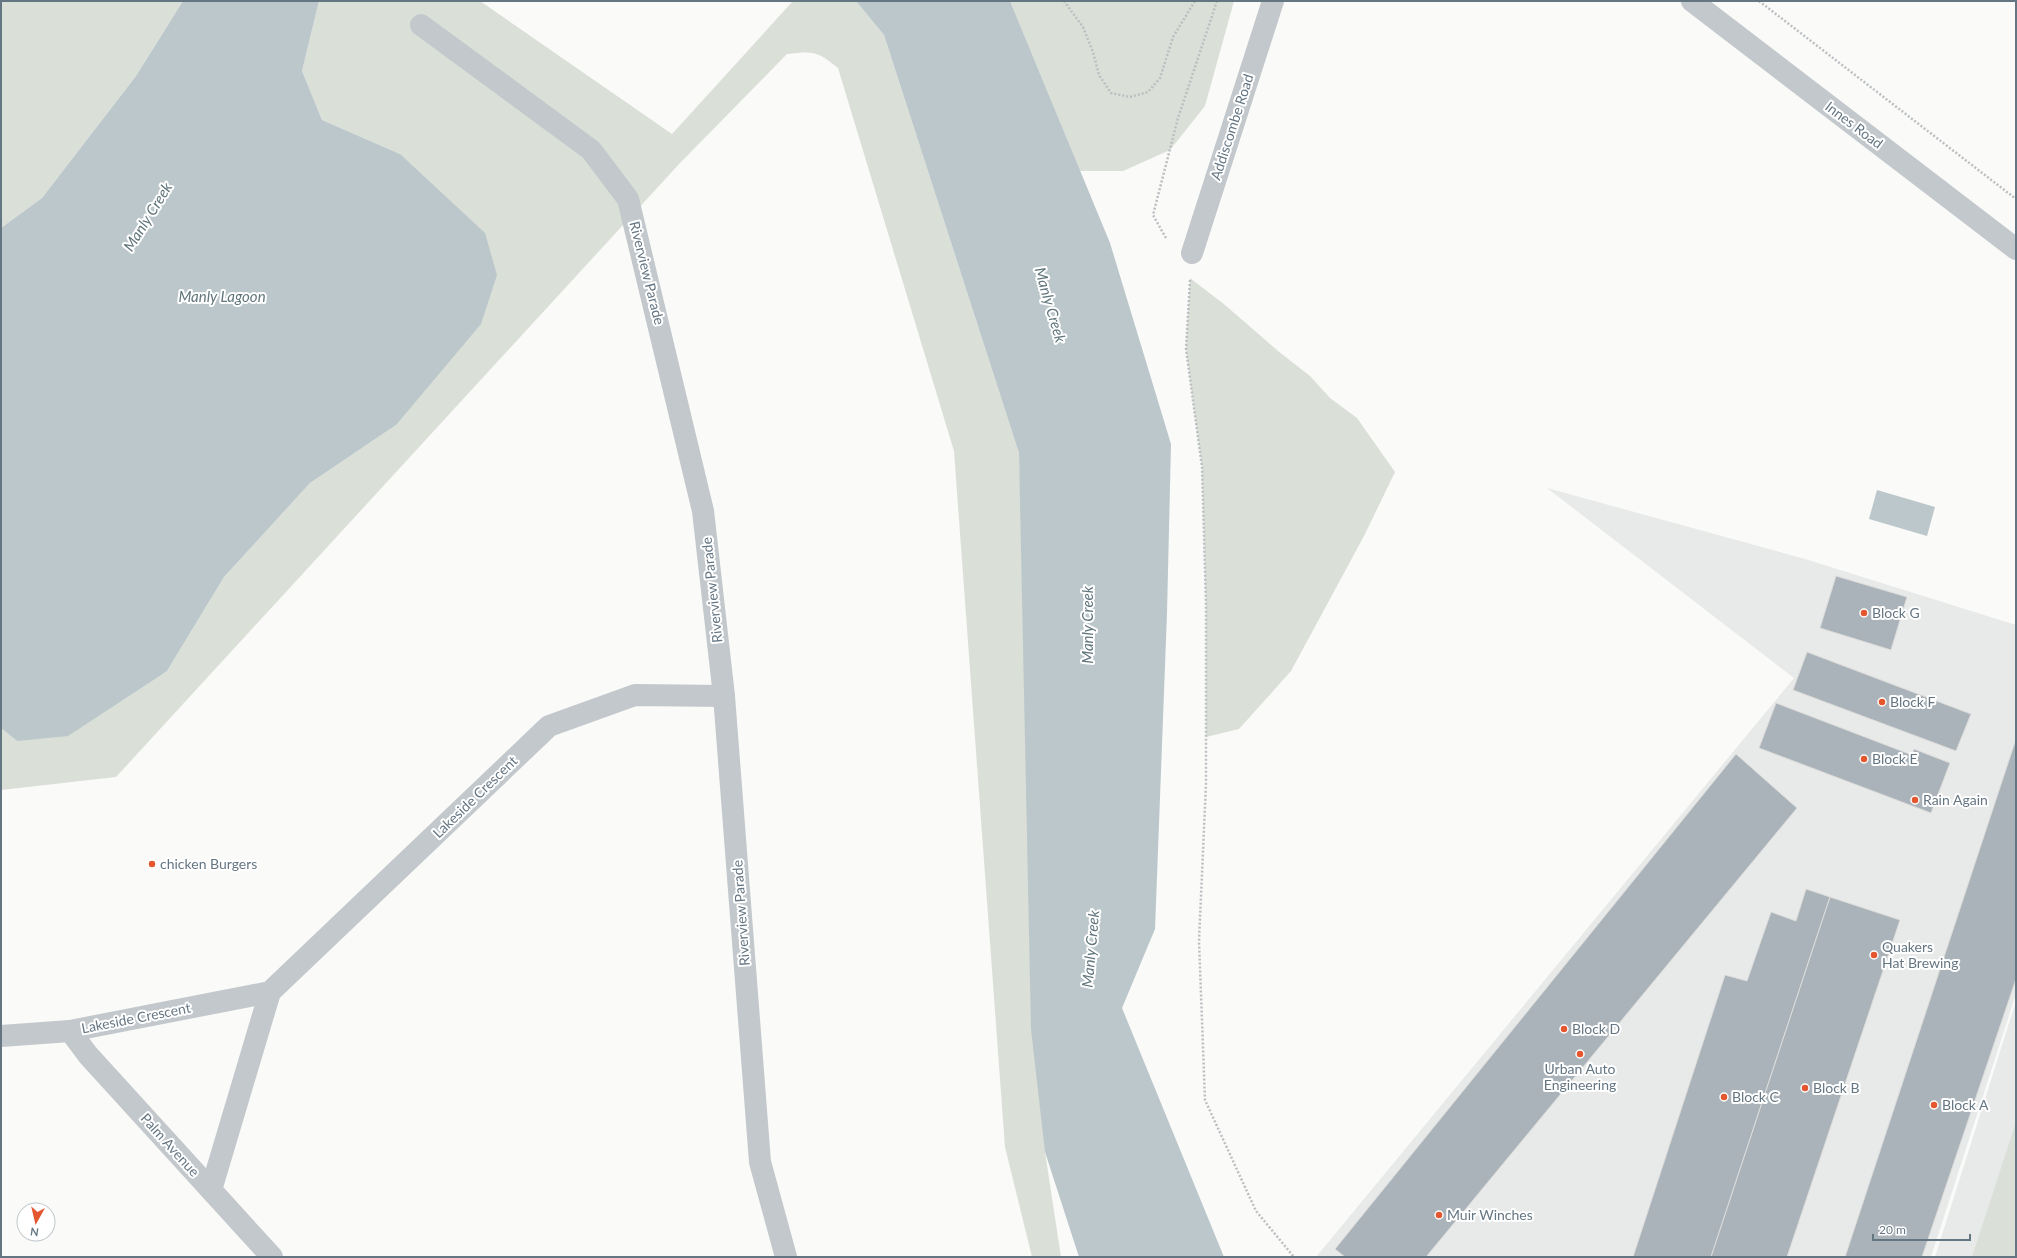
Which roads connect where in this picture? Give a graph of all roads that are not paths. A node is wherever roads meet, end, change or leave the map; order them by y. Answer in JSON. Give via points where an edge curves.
{"nodes":[{"id":1,"x":1273,"y":1,"type":"edge"},
{"id":2,"x":1692,"y":1,"type":"edge"},
{"id":3,"x":421,"y":25,"type":"dead end"},
{"id":4,"x":2016,"y":249,"type":"edge"},
{"id":5,"x":1192,"y":253,"type":"road end"},
{"id":6,"x":724,"y":696,"type":"junction"},
{"id":7,"x":270,"y":992,"type":"junction"},
{"id":8,"x":70,"y":1031,"type":"junction"},
{"id":9,"x":1,"y":1036,"type":"edge"},
{"id":10,"x":211,"y":1190,"type":"junction"},
{"id":11,"x":272,"y":1257,"type":"edge"},
{"id":12,"x":786,"y":1257,"type":"edge"}],
"edges":[{"from":1,"to":5,"type":"street","name":"Addiscombe Road"},
{"from":2,"to":4,"type":"street","name":"Innes Road"},
{"from":3,"to":6,"type":"street","name":"Riverview Parade","via":[[591,150],[628,199],[703,511]]},
{"from":6,"to":7,"type":"street","name":"Lakeside Crescent","via":[[635,695],[549,726]]},
{"from":6,"to":12,"type":"street","name":"Riverview Parade","via":[[760,1162]]},
{"from":7,"to":8,"type":"street","name":"Lakeside Crescent"},
{"from":7,"to":10,"type":"street","name":"Lakeside Crescent"},
{"from":8,"to":9,"type":"street","name":"Lakeside Crescent"},
{"from":8,"to":10,"type":"street","name":"Palm Avenue","via":[[88,1055]]},
{"from":10,"to":11,"type":"street","name":"Palm Avenue"}]}
